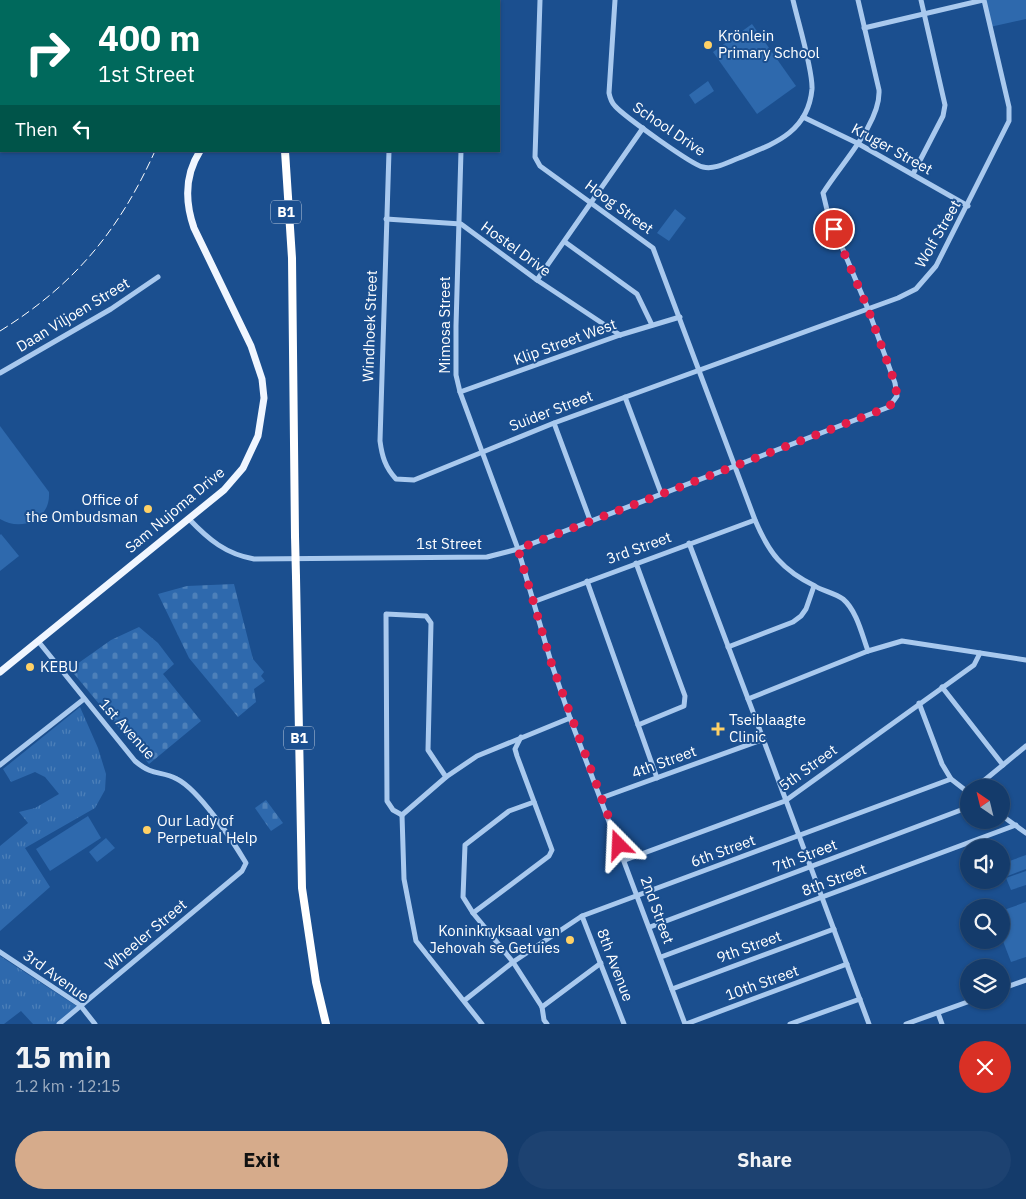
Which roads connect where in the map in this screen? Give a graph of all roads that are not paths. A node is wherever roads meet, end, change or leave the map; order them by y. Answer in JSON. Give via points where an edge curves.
{"nodes":[{"id":1,"x":540,"y":0,"type":"edge"},
{"id":2,"x":615,"y":0,"type":"edge"},
{"id":3,"x":793,"y":0,"type":"edge"},
{"id":4,"x":858,"y":0,"type":"edge"},
{"id":5,"x":921,"y":0,"type":"edge"},
{"id":6,"x":983,"y":0,"type":"edge"},
{"id":7,"x":924,"y":14,"type":"junction"},
{"id":8,"x":864,"y":28,"type":"junction"},
{"id":9,"x":803,"y":117,"type":"junction"},
{"id":10,"x":643,"y":128,"type":"junction"},
{"id":11,"x":857,"y":143,"type":"junction"},
{"id":12,"x":200,"y":152,"type":"edge"},
{"id":13,"x":280,"y":152,"type":"edge"},
{"id":14,"x":285,"y":152,"type":"edge"},
{"id":15,"x":388,"y":152,"type":"edge"},
{"id":16,"x":461,"y":152,"type":"edge"},
{"id":17,"x":913,"y":174,"type":"junction"},
{"id":18,"x":592,"y":203,"type":"junction"},
{"id":19,"x":968,"y":206,"type":"junction"},
{"id":20,"x":386,"y":219,"type":"junction"},
{"id":21,"x":461,"y":224,"type":"junction"},
{"id":22,"x":565,"y":242,"type":"junction"},
{"id":23,"x":291,"y":273,"type":"junction"},
{"id":24,"x":158,"y":278,"type":"dead end"},
{"id":25,"x":537,"y":280,"type":"junction"},
{"id":26,"x":868,"y":309,"type":"junction"},
{"id":27,"x":680,"y":317,"type":"junction"},
{"id":28,"x":652,"y":325,"type":"junction"},
{"id":29,"x":620,"y":335,"type":"junction"},
{"id":30,"x":698,"y":369,"type":"junction"},
{"id":31,"x":0,"y":373,"type":"edge"},
{"id":32,"x":460,"y":392,"type":"junction"},
{"id":33,"x":625,"y":396,"type":"junction"},
{"id":34,"x":554,"y":423,"type":"junction"},
{"id":35,"x":483,"y":451,"type":"junction"},
{"id":36,"x":734,"y":466,"type":"junction"},
{"id":37,"x":414,"y":480,"type":"joint"},
{"id":38,"x":661,"y":493,"type":"junction"},
{"id":39,"x":189,"y":519,"type":"junction"},
{"id":40,"x":590,"y":520,"type":"junction"},
{"id":41,"x":755,"y":520,"type":"junction"},
{"id":42,"x":689,"y":543,"type":"junction"},
{"id":43,"x":518,"y":549,"type":"junction"},
{"id":44,"x":636,"y":563,"type":"junction"},
{"id":45,"x":587,"y":581,"type":"junction"},
{"id":46,"x":814,"y":586,"type":"junction"},
{"id":47,"x":533,"y":602,"type":"junction"},
{"id":48,"x":38,"y":641,"type":"junction"},
{"id":49,"x":728,"y":647,"type":"junction"},
{"id":50,"x":868,"y":651,"type":"junction"},
{"id":51,"x":980,"y":653,"type":"junction"},
{"id":52,"x":1026,"y":660,"type":"edge"},
{"id":53,"x":0,"y":672,"type":"edge"},
{"id":54,"x":942,"y":687,"type":"junction"},
{"id":55,"x":84,"y":699,"type":"junction"},
{"id":56,"x":748,"y":699,"type":"junction"},
{"id":57,"x":919,"y":703,"type":"junction"},
{"id":58,"x":570,"y":718,"type":"junction"},
{"id":59,"x":638,"y":725,"type":"junction"},
{"id":60,"x":521,"y":738,"type":"junction"},
{"id":61,"x":764,"y":739,"type":"junction"},
{"id":62,"x":1026,"y":746,"type":"edge"},
{"id":63,"x":0,"y":765,"type":"edge"},
{"id":64,"x":1003,"y":765,"type":"junction"},
{"id":65,"x":446,"y":777,"type":"junction"},
{"id":66,"x":657,"y":778,"type":"junction"},
{"id":67,"x":951,"y":779,"type":"junction"},
{"id":68,"x":986,"y":779,"type":"edge"},
{"id":69,"x":960,"y":786,"type":"edge"},
{"id":70,"x":601,"y":798,"type":"junction"},
{"id":71,"x":785,"y":801,"type":"junction"},
{"id":72,"x":534,"y":802,"type":"junction"},
{"id":73,"x":960,"y":810,"type":"edge"},
{"id":74,"x":402,"y":815,"type":"junction"},
{"id":75,"x":1010,"y":821,"type":"edge"},
{"id":76,"x":1016,"y":825,"type":"junction"},
{"id":77,"x":1026,"y":833,"type":"edge"},
{"id":78,"x":799,"y":837,"type":"junction"},
{"id":79,"x":625,"y":860,"type":"junction"},
{"id":80,"x":246,"y":863,"type":"joint"},
{"id":81,"x":811,"y":868,"type":"junction"},
{"id":82,"x":639,"y":896,"type":"junction"},
{"id":83,"x":822,"y":898,"type":"junction"},
{"id":84,"x":473,"y":913,"type":"junction"},
{"id":85,"x":582,"y":916,"type":"junction"},
{"id":86,"x":650,"y":927,"type":"junction"},
{"id":87,"x":834,"y":929,"type":"junction"},
{"id":88,"x":0,"y":952,"type":"edge"},
{"id":89,"x":660,"y":957,"type":"junction"},
{"id":90,"x":513,"y":962,"type":"junction"},
{"id":91,"x":601,"y":963,"type":"junction"},
{"id":92,"x":847,"y":964,"type":"junction"},
{"id":93,"x":1026,"y":980,"type":"edge"},
{"id":94,"x":1010,"y":986,"type":"edge"},
{"id":95,"x":672,"y":989,"type":"junction"},
{"id":96,"x":860,"y":999,"type":"junction"},
{"id":97,"x":465,"y":1000,"type":"junction"},
{"id":98,"x":80,"y":1005,"type":"junction"},
{"id":99,"x":960,"y":1005,"type":"edge"},
{"id":100,"x":542,"y":1007,"type":"junction"},
{"id":101,"x":938,"y":1013,"type":"junction"},
{"id":102,"x":58,"y":1024,"type":"edge"},
{"id":103,"x":96,"y":1024,"type":"edge"},
{"id":104,"x":326,"y":1024,"type":"edge"},
{"id":105,"x":482,"y":1024,"type":"edge"},
{"id":106,"x":546,"y":1024,"type":"edge"},
{"id":107,"x":624,"y":1024,"type":"edge"},
{"id":108,"x":686,"y":1024,"type":"edge"},
{"id":109,"x":790,"y":1024,"type":"edge"},
{"id":110,"x":869,"y":1024,"type":"edge"},
{"id":111,"x":906,"y":1024,"type":"edge"},
{"id":112,"x":942,"y":1024,"type":"edge"}],
"edges":[{"from":1,"to":18,"type":"street","name":"Hoog Street","via":[[535,157],[540,166]]},
{"from":2,"to":10,"type":"street","name":"School Drive","via":[[610,99]]},
{"from":3,"to":9,"type":"street","name":"School Drive","via":[[812,83]]},
{"from":4,"to":8,"type":"street"},
{"from":5,"to":7,"type":"street"},
{"from":6,"to":7,"type":"street"},
{"from":6,"to":19,"type":"street","name":"Wolf Street","via":[[1010,114],[1007,129]]},
{"from":7,"to":8,"type":"street"},
{"from":7,"to":17,"type":"street","via":[[944,105],[943,116]]},
{"from":8,"to":11,"type":"street","via":[[879,102]]},
{"from":9,"to":10,"type":"street","name":"School Drive","via":[[776,143],[712,168],[699,166]]},
{"from":9,"to":11,"type":"street","name":"Kruger Street"},
{"from":10,"to":18,"type":"street"},
{"from":11,"to":17,"type":"street","name":"Kruger Street"},
{"from":11,"to":26,"type":"street","name":"1st Street","via":[[823,193],[828,214]]},
{"from":12,"to":39,"type":"main road","name":"Sam Nujoma Drive","via":[[189,174],[188,209],[200,243],[251,346],[262,379],[264,398],[258,436],[243,468],[224,490]]},
{"from":13,"to":23,"type":"highway","number":"B1"},
{"from":14,"to":23,"type":"highway","number":"B1"},
{"from":15,"to":20,"type":"street","name":"Windhoek Street"},
{"from":16,"to":21,"type":"street","name":"Mimosa Street"},
{"from":17,"to":19,"type":"street","name":"Kruger Street"},
{"from":18,"to":22,"type":"street"},
{"from":18,"to":27,"type":"street","name":"Hoog Street","via":[[654,248]]},
{"from":19,"to":26,"type":"street","name":"Wolf Street","via":[[925,280],[916,289]]},
{"from":20,"to":21,"type":"street","name":"Hostel Drive"},
{"from":20,"to":37,"type":"street","name":"Windhoek Street","via":[[380,441],[389,471],[396,479]]},
{"from":21,"to":25,"type":"street","name":"Hostel Drive"},
{"from":21,"to":32,"type":"street","name":"Mimosa Street","via":[[456,326],[456,375]]},
{"from":22,"to":25,"type":"street"},
{"from":22,"to":28,"type":"street","via":[[637,294]]},
{"from":23,"to":104,"type":"highway","number":"B1","bridge":true,"via":[[302,888],[316,982]]},
{"from":24,"to":31,"type":"street","name":"Daan Viljoen Street"},
{"from":25,"to":29,"type":"street","name":"Hostel Drive"},
{"from":26,"to":30,"type":"street","name":"Wolf Street"},
{"from":26,"to":36,"type":"street","name":"1st Street","via":[[895,383],[897,396],[889,407]]},
{"from":27,"to":28,"type":"street","name":"Klip Street West"},
{"from":27,"to":30,"type":"street","name":"Hoog Street"},
{"from":28,"to":29,"type":"street","name":"Klip Street West"},
{"from":29,"to":32,"type":"street","name":"Klip Street West"},
{"from":30,"to":33,"type":"street","name":"Suider Street"},
{"from":30,"to":36,"type":"street","name":"Hoog Street"},
{"from":32,"to":35,"type":"street","name":"Mimosa Street"},
{"from":33,"to":34,"type":"street","name":"Suider Street"},
{"from":33,"to":38,"type":"street"},
{"from":34,"to":35,"type":"street","name":"Suider Street"},
{"from":34,"to":40,"type":"street"},
{"from":35,"to":37,"type":"street","name":"Suider Street"},
{"from":35,"to":43,"type":"street","name":"Mimosa Street"},
{"from":36,"to":38,"type":"street","name":"1st Street"},
{"from":36,"to":41,"type":"street","name":"Hoog Street"},
{"from":38,"to":40,"type":"street","name":"1st Street"},
{"from":39,"to":43,"type":"street","name":"1st Street","via":[[222,549],[254,559],[476,558]]},
{"from":39,"to":48,"type":"main road","name":"Sam Nujoma Drive"},
{"from":40,"to":43,"type":"street","name":"1st Street"},
{"from":41,"to":42,"type":"street","name":"3rd Street"},
{"from":41,"to":46,"type":"street","name":"Hoog Street","via":[[764,542],[776,559]]},
{"from":42,"to":44,"type":"street","name":"3rd Street"},
{"from":42,"to":49,"type":"street"},
{"from":43,"to":47,"type":"street","name":"2nd Street"},
{"from":44,"to":45,"type":"street","name":"3rd Street"},
{"from":44,"to":59,"type":"street","via":[[685,696],[684,706]]},
{"from":45,"to":47,"type":"street","name":"3rd Street"},
{"from":45,"to":59,"type":"street"},
{"from":46,"to":49,"type":"street","via":[[801,616],[793,622]]},
{"from":46,"to":50,"type":"street","name":"Hoog Street","via":[[848,604]]},
{"from":47,"to":58,"type":"street","name":"2nd Street"},
{"from":48,"to":53,"type":"main road","name":"Sam Nujoma Drive"},
{"from":48,"to":55,"type":"street","name":"1st Avenue"},
{"from":49,"to":56,"type":"street"},
{"from":50,"to":51,"type":"street","via":[[902,642]]},
{"from":50,"to":56,"type":"street"},
{"from":51,"to":52,"type":"street"},
{"from":51,"to":54,"type":"street","name":"5th Street","via":[[974,665]]},
{"from":54,"to":57,"type":"street","name":"5th Street"},
{"from":54,"to":64,"type":"street"},
{"from":55,"to":63,"type":"street"},
{"from":55,"to":80,"type":"street","name":"1st Avenue","via":[[145,769],[177,779],[194,791]]},
{"from":56,"to":61,"type":"street"},
{"from":57,"to":67,"type":"street"},
{"from":57,"to":71,"type":"street","name":"5th Street"},
{"from":58,"to":60,"type":"street"},
{"from":58,"to":70,"type":"street","name":"2nd Street"},
{"from":59,"to":66,"type":"street"},
{"from":60,"to":65,"type":"street","via":[[477,756]]},
{"from":60,"to":72,"type":"street","via":[[515,749]]},
{"from":61,"to":66,"type":"street","name":"4th Street"},
{"from":61,"to":71,"type":"street"},
{"from":62,"to":64,"type":"street"},
{"from":64,"to":68,"type":"street"},
{"from":65,"to":74,"type":"street"},
{"from":65,"to":74,"type":"street","via":[[428,750],[431,622],[426,616],[386,614],[387,801]]},
{"from":66,"to":70,"type":"street","name":"4th Street"},
{"from":67,"to":69,"type":"street"},
{"from":67,"to":78,"type":"street","name":"6th Street"},
{"from":70,"to":79,"type":"street","name":"2nd Street"},
{"from":71,"to":78,"type":"street"},
{"from":71,"to":79,"type":"street","name":"5th Street"},
{"from":72,"to":84,"type":"street","via":[[552,850],[549,856]]},
{"from":72,"to":84,"type":"street","via":[[509,811],[465,845],[463,897]]},
{"from":73,"to":81,"type":"street","name":"7th Street"},
{"from":74,"to":97,"type":"street","via":[[404,879],[416,941]]},
{"from":75,"to":76,"type":"street"},
{"from":76,"to":77,"type":"street"},
{"from":76,"to":83,"type":"street","name":"8th Street"},
{"from":78,"to":81,"type":"street"},
{"from":78,"to":82,"type":"street","name":"6th Street"},
{"from":79,"to":82,"type":"street","name":"2nd Street"},
{"from":80,"to":98,"type":"street","name":"Wheeler Street","via":[[242,871]]},
{"from":81,"to":83,"type":"street"},
{"from":81,"to":86,"type":"street","name":"7th Street"},
{"from":82,"to":85,"type":"street","name":"6th Street"},
{"from":82,"to":86,"type":"street","name":"2nd Street"},
{"from":83,"to":87,"type":"street"},
{"from":83,"to":89,"type":"street","name":"8th Street"},
{"from":84,"to":90,"type":"street"},
{"from":85,"to":90,"type":"street","name":"6th Street"},
{"from":85,"to":91,"type":"street","name":"8th Avenue"},
{"from":86,"to":89,"type":"street","name":"2nd Street"},
{"from":87,"to":92,"type":"street"},
{"from":87,"to":95,"type":"street","name":"9th Street"},
{"from":88,"to":98,"type":"street","name":"3rd Avenue"},
{"from":89,"to":95,"type":"street","name":"2nd Street"},
{"from":90,"to":97,"type":"street","name":"6th Street"},
{"from":90,"to":100,"type":"street"},
{"from":91,"to":100,"type":"street"},
{"from":91,"to":107,"type":"street","name":"8th Avenue"},
{"from":92,"to":96,"type":"street"},
{"from":92,"to":108,"type":"street","name":"10th Street"},
{"from":93,"to":94,"type":"street"},
{"from":95,"to":108,"type":"street","name":"2nd Street"},
{"from":96,"to":109,"type":"street"},
{"from":96,"to":110,"type":"street"},
{"from":97,"to":105,"type":"street"},
{"from":98,"to":102,"type":"street","name":"Wheeler Street"},
{"from":98,"to":103,"type":"street","name":"3rd Avenue"},
{"from":99,"to":101,"type":"street"},
{"from":100,"to":106,"type":"street"},
{"from":101,"to":111,"type":"street"},
{"from":101,"to":112,"type":"street"}]}
